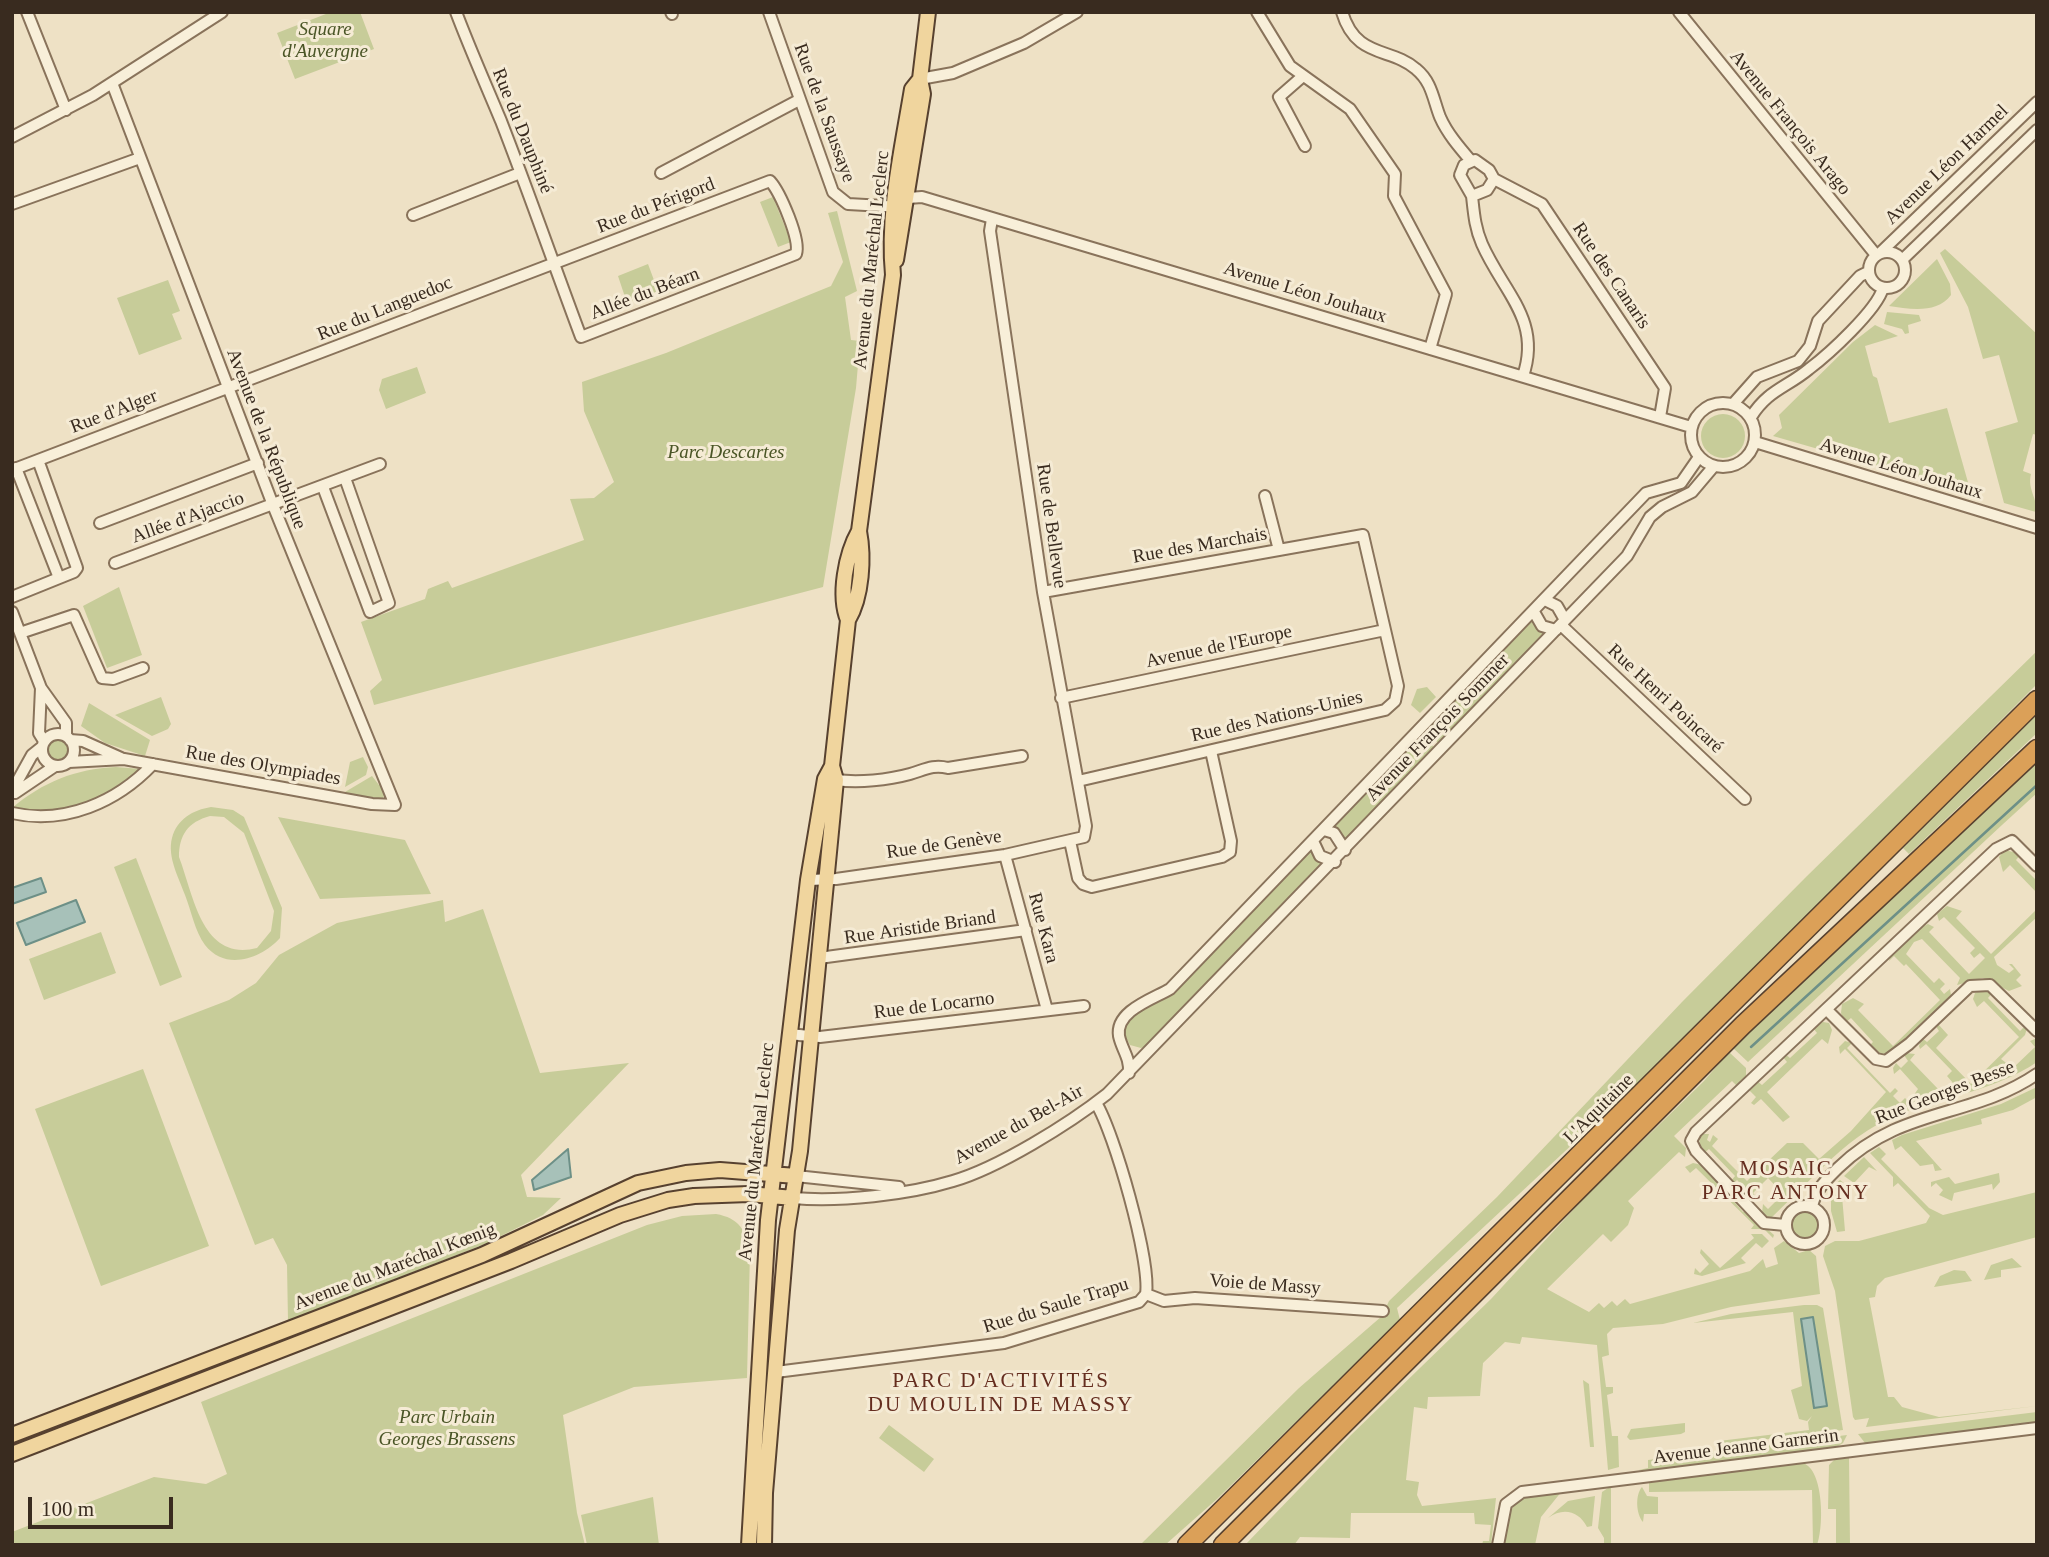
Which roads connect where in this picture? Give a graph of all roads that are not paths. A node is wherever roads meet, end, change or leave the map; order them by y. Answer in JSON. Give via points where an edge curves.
{"nodes":[{"id":1,"x":27,"y":12,"type":"edge"},
{"id":2,"x":222,"y":12,"type":"edge"},
{"id":3,"x":456,"y":12,"type":"edge"},
{"id":4,"x":769,"y":12,"type":"edge"},
{"id":5,"x":928,"y":12,"type":"edge"},
{"id":6,"x":1077,"y":12,"type":"edge"},
{"id":7,"x":1257,"y":12,"type":"edge"},
{"id":8,"x":1342,"y":12,"type":"edge"},
{"id":9,"x":1679,"y":12,"type":"edge"},
{"id":10,"x":1303,"y":76,"type":"junction"},
{"id":11,"x":920,"y":79,"type":"junction"},
{"id":12,"x":112,"y":83,"type":"junction"},
{"id":13,"x":799,"y":100,"type":"junction"},
{"id":14,"x":2037,"y":102,"type":"edge"},
{"id":15,"x":66,"y":110,"type":"junction"},
{"id":16,"x":2037,"y":130,"type":"edge"},
{"id":17,"x":12,"y":137,"type":"edge"},
{"id":18,"x":1305,"y":146,"type":"dead end"},
{"id":19,"x":140,"y":158,"type":"junction"},
{"id":20,"x":1471,"y":161,"type":"junction"},
{"id":21,"x":520,"y":173,"type":"junction"},
{"id":22,"x":661,"y":173,"type":"dead end"},
{"id":23,"x":1494,"y":179,"type":"junction"},
{"id":24,"x":771,"y":181,"type":"joint"},
{"id":25,"x":1472,"y":196,"type":"junction"},
{"id":26,"x":901,"y":202,"type":"junction"},
{"id":27,"x":12,"y":204,"type":"edge"},
{"id":28,"x":413,"y":215,"type":"dead end"},
{"id":29,"x":992,"y":219,"type":"junction"},
{"id":30,"x":1878,"y":253,"type":"junction"},
{"id":31,"x":1902,"y":260,"type":"junction"},
{"id":32,"x":554,"y":263,"type":"junction"},
{"id":33,"x":1868,"y":272,"type":"junction"},
{"id":34,"x":1883,"y":288,"type":"junction"},
{"id":35,"x":1430,"y":349,"type":"junction"},
{"id":36,"x":1523,"y":376,"type":"junction"},
{"id":37,"x":228,"y":387,"type":"junction"},
{"id":38,"x":1733,"y":404,"type":"junction"},
{"id":39,"x":1660,"y":417,"type":"junction"},
{"id":40,"x":1751,"y":418,"type":"junction"},
{"id":41,"x":1691,"y":427,"type":"junction"},
{"id":42,"x":1755,"y":442,"type":"junction"},
{"id":43,"x":1699,"y":457,"type":"junction"},
{"id":44,"x":38,"y":460,"type":"junction"},
{"id":45,"x":258,"y":463,"type":"junction"},
{"id":46,"x":380,"y":464,"type":"dead end"},
{"id":47,"x":1714,"y":466,"type":"junction"},
{"id":48,"x":14,"y":469,"type":"edge"},
{"id":49,"x":345,"y":478,"type":"junction"},
{"id":50,"x":323,"y":487,"type":"junction"},
{"id":51,"x":1265,"y":496,"type":"dead end"},
{"id":52,"x":273,"y":505,"type":"junction"},
{"id":53,"x":100,"y":523,"type":"dead end"},
{"id":54,"x":2037,"y":528,"type":"edge"},
{"id":55,"x":1363,"y":534,"type":"joint"},
{"id":56,"x":1279,"y":550,"type":"junction"},
{"id":57,"x":115,"y":563,"type":"dead end"},
{"id":58,"x":59,"y":578,"type":"junction"},
{"id":59,"x":1043,"y":592,"type":"junction"},
{"id":60,"x":12,"y":597,"type":"edge"},
{"id":61,"x":1545,"y":600,"type":"junction"},
{"id":62,"x":12,"y":612,"type":"edge"},
{"id":63,"x":1534,"y":612,"type":"junction"},
{"id":64,"x":1560,"y":625,"type":"junction"},
{"id":65,"x":1385,"y":630,"type":"junction"},
{"id":66,"x":20,"y":632,"type":"junction"},
{"id":67,"x":143,"y":668,"type":"dead end"},
{"id":68,"x":41,"y":688,"type":"junction"},
{"id":69,"x":1061,"y":698,"type":"junction"},
{"id":70,"x":2037,"y":700,"type":"edge"},
{"id":71,"x":68,"y":738,"type":"junction"},
{"id":72,"x":43,"y":744,"type":"junction"},
{"id":73,"x":2037,"y":749,"type":"edge"},
{"id":74,"x":1212,"y":751,"type":"junction"},
{"id":75,"x":1022,"y":756,"type":"dead end"},
{"id":76,"x":124,"y":759,"type":"junction"},
{"id":77,"x":69,"y":762,"type":"junction"},
{"id":78,"x":153,"y":764,"type":"junction"},
{"id":79,"x":55,"y":766,"type":"junction"},
{"id":80,"x":834,"y":773,"type":"junction"},
{"id":81,"x":1078,"y":781,"type":"junction"},
{"id":82,"x":12,"y":793,"type":"edge"},
{"id":83,"x":1745,"y":799,"type":"dead end"},
{"id":84,"x":395,"y":805,"type":"joint"},
{"id":85,"x":12,"y":813,"type":"edge"},
{"id":86,"x":1324,"y":830,"type":"junction"},
{"id":87,"x":1084,"y":837,"type":"joint"},
{"id":88,"x":1070,"y":841,"type":"junction"},
{"id":89,"x":1313,"y":841,"type":"junction"},
{"id":90,"x":1345,"y":850,"type":"junction"},
{"id":91,"x":1005,"y":855,"type":"junction"},
{"id":92,"x":1335,"y":862,"type":"junction"},
{"id":93,"x":2037,"y":866,"type":"edge"},
{"id":94,"x":808,"y":880,"type":"junction"},
{"id":95,"x":827,"y":880,"type":"junction"},
{"id":96,"x":1026,"y":930,"type":"junction"},
{"id":97,"x":819,"y":958,"type":"junction"},
{"id":98,"x":1084,"y":1006,"type":"dead end"},
{"id":99,"x":1047,"y":1010,"type":"junction"},
{"id":100,"x":1827,"y":1010,"type":"junction"},
{"id":101,"x":2037,"y":1031,"type":"edge"},
{"id":102,"x":789,"y":1034,"type":"junction"},
{"id":103,"x":811,"y":1037,"type":"junction"},
{"id":104,"x":1155,"y":1047,"type":"junction"},
{"id":105,"x":1125,"y":1048,"type":"junction"},
{"id":106,"x":1144,"y":1059,"type":"junction"},
{"id":107,"x":1129,"y":1073,"type":"junction"},
{"id":108,"x":2037,"y":1074,"type":"edge"},
{"id":109,"x":1096,"y":1103,"type":"junction"},
{"id":110,"x":774,"y":1173,"type":"junction"},
{"id":111,"x":796,"y":1176,"type":"junction"},
{"id":112,"x":916,"y":1188,"type":"junction"},
{"id":113,"x":771,"y":1196,"type":"junction"},
{"id":114,"x":793,"y":1198,"type":"junction"},
{"id":115,"x":1812,"y":1207,"type":"junction"},
{"id":116,"x":1785,"y":1225,"type":"junction"},
{"id":117,"x":1146,"y":1294,"type":"junction"},
{"id":118,"x":1383,"y":1311,"type":"dead end"},
{"id":119,"x":776,"y":1371,"type":"junction"},
{"id":120,"x":2037,"y":1428,"type":"edge"},
{"id":121,"x":12,"y":1435,"type":"edge"},
{"id":122,"x":12,"y":1454,"type":"edge"},
{"id":123,"x":1209,"y":1524,"type":"junction"},
{"id":124,"x":749,"y":1545,"type":"edge"},
{"id":125,"x":764,"y":1545,"type":"edge"},
{"id":126,"x":1174,"y":1545,"type":"edge"},
{"id":127,"x":1188,"y":1545,"type":"edge"},
{"id":128,"x":1223,"y":1545,"type":"edge"},
{"id":129,"x":1499,"y":1545,"type":"edge"}],
"edges":[{"from":1,"to":15,"type":"street"},
{"from":2,"to":12,"type":"street"},
{"from":3,"to":21,"type":"street","name":"Rue du Dauphiné"},
{"from":4,"to":13,"type":"street","name":"Rue de la Saussaye"},
{"from":5,"to":11,"type":"main road"},
{"from":6,"to":11,"type":"street","via":[[1024,43],[953,73]]},
{"from":7,"to":10,"type":"street","via":[[1290,66]]},
{"from":8,"to":20,"type":"street","via":[[1360,42],[1413,66],[1426,79],[1440,118]]},
{"from":9,"to":30,"type":"street","name":"Avenue François Arago"},
{"from":10,"to":18,"type":"street","via":[[1279,97]]},
{"from":10,"to":35,"type":"street","via":[[1350,109],[1395,174],[1394,196],[1446,294]]},
{"from":11,"to":26,"type":"main road","name":"Avenue du Maréchal Leclerc","via":[[923,90]]},
{"from":11,"to":26,"type":"main road","name":"Avenue du Maréchal Leclerc","via":[[912,89],[903,142]]},
{"from":12,"to":15,"type":"street"},
{"from":12,"to":19,"type":"street","name":"Avenue de la République"},
{"from":13,"to":22,"type":"street"},
{"from":13,"to":26,"type":"street","name":"Rue de la Saussaye","via":[[833,192],[848,204]]},
{"from":14,"to":30,"type":"street","name":"Avenue Léon Harmel"},
{"from":15,"to":17,"type":"street"},
{"from":16,"to":31,"type":"street","name":"Avenue Léon Harmel"},
{"from":19,"to":27,"type":"street"},
{"from":19,"to":37,"type":"street","name":"Avenue de la République"},
{"from":20,"to":23,"type":"street","via":[[1483,165]]},
{"from":20,"to":25,"type":"street","via":[[1460,175]]},
{"from":21,"to":28,"type":"street"},
{"from":21,"to":32,"type":"street","name":"Rue du Dauphiné"},
{"from":23,"to":25,"type":"street","via":[[1487,190]]},
{"from":23,"to":39,"type":"street","name":"Rue des Canaris","via":[[1542,204],[1665,388]]},
{"from":24,"to":32,"type":"street","name":"Rue du Périgord"},
{"from":24,"to":32,"type":"street","name":"Allée du Béarn","via":[[797,242],[796,254],[581,337]]},
{"from":25,"to":36,"type":"street","via":[[1472,216],[1482,244],[1512,294],[1529,335]]},
{"from":26,"to":29,"type":"street","name":"Avenue Léon Jouhaux","via":[[922,197]]},
{"from":26,"to":80,"type":"main road","name":"Avenue du Maréchal Leclerc","via":[[859,531],[851,545],[846,577],[843,608],[848,620]]},
{"from":29,"to":35,"type":"street","name":"Avenue Léon Jouhaux"},
{"from":29,"to":59,"type":"street","name":"Rue de Bellevue","via":[[990,231]]},
{"from":30,"to":31,"type":"street","via":[[1893,253]]},
{"from":30,"to":33,"type":"street"},
{"from":31,"to":34,"type":"street","via":[[1902,280]]},
{"from":32,"to":37,"type":"street","name":"Rue du Languedoc"},
{"from":33,"to":34,"type":"street"},
{"from":33,"to":38,"type":"street","via":[[1818,321],[1810,346],[1798,361],[1757,377]]},
{"from":34,"to":40,"type":"street","via":[[1875,304],[1826,354],[1765,397]]},
{"from":35,"to":36,"type":"street","name":"Avenue Léon Jouhaux"},
{"from":36,"to":39,"type":"street","name":"Avenue Léon Jouhaux"},
{"from":37,"to":44,"type":"street","name":"Rue d'Alger"},
{"from":37,"to":45,"type":"street","name":"Avenue de la République"},
{"from":38,"to":40,"type":"street"},
{"from":38,"to":41,"type":"street","via":[[1711,405]]},
{"from":39,"to":41,"type":"street","name":"Avenue Léon Jouhaux"},
{"from":40,"to":42,"type":"street"},
{"from":41,"to":43,"type":"street"},
{"from":42,"to":47,"type":"street","via":[[1751,452],[1735,465]]},
{"from":42,"to":54,"type":"street","name":"Avenue Léon Jouhaux"},
{"from":43,"to":47,"type":"street"},
{"from":43,"to":61,"type":"street","via":[[1681,483],[1646,493]]},
{"from":44,"to":48,"type":"street","name":"Rue d'Alger"},
{"from":44,"to":58,"type":"street","via":[[77,562],[74,572]]},
{"from":45,"to":52,"type":"street","name":"Avenue de la République"},
{"from":45,"to":53,"type":"street"},
{"from":46,"to":49,"type":"street","name":"Allée d'Ajaccio"},
{"from":47,"to":64,"type":"street","name":"Avenue François Sommer","via":[[1692,492],[1650,517],[1627,556]]},
{"from":48,"to":58,"type":"street"},
{"from":49,"to":50,"type":"street","name":"Allée d'Ajaccio"},
{"from":49,"to":50,"type":"street","via":[[389,603],[370,612]]},
{"from":50,"to":52,"type":"street","name":"Allée d'Ajaccio"},
{"from":51,"to":56,"type":"street"},
{"from":52,"to":57,"type":"street","name":"Allée d'Ajaccio"},
{"from":52,"to":84,"type":"street","name":"Avenue de la République"},
{"from":55,"to":56,"type":"street","name":"Rue des Marchais"},
{"from":55,"to":65,"type":"street","name":"Rue des Nations-Unies"},
{"from":56,"to":59,"type":"street","name":"Rue des Marchais"},
{"from":58,"to":60,"type":"street"},
{"from":59,"to":69,"type":"street","name":"Rue de Bellevue"},
{"from":61,"to":63,"type":"street","name":"Avenue François Sommer"},
{"from":61,"to":64,"type":"street","via":[[1557,606]]},
{"from":62,"to":66,"type":"street"},
{"from":63,"to":64,"type":"street","via":[[1542,626]]},
{"from":63,"to":86,"type":"street","name":"Avenue François Sommer"},
{"from":64,"to":83,"type":"street","name":"Rue Henri Poincaré"},
{"from":64,"to":90,"type":"street","name":"Avenue François Sommer"},
{"from":65,"to":69,"type":"street","name":"Avenue de l'Europe"},
{"from":65,"to":74,"type":"street","name":"Rue des Nations-Unies","via":[[1399,694],[1385,710]]},
{"from":66,"to":67,"type":"street","via":[[74,615],[102,678],[113,679]]},
{"from":66,"to":68,"type":"street"},
{"from":68,"to":71,"type":"street","via":[[66,723]]},
{"from":68,"to":72,"type":"street","via":[[39,733]]},
{"from":69,"to":81,"type":"street","name":"Rue de Bellevue"},
{"from":70,"to":123,"type":"highway","name":"L'Aquitaine"},
{"from":71,"to":72,"type":"street","via":[[52,735]]},
{"from":71,"to":76,"type":"street","name":"Rue des Olympiades"},
{"from":71,"to":77,"type":"street","via":[[74,748]]},
{"from":72,"to":79,"type":"street","via":[[43,757]]},
{"from":72,"to":82,"type":"street","via":[[32,754]]},
{"from":73,"to":128,"type":"highway","via":[[1742,1025]]},
{"from":74,"to":81,"type":"street","name":"Rue des Nations-Unies"},
{"from":74,"to":88,"type":"street","via":[[1230,852],[1092,887],[1078,878]]},
{"from":75,"to":80,"type":"street","via":[[948,768],[938,765],[912,774],[866,780]]},
{"from":76,"to":77,"type":"street","name":"Rue des Olympiades"},
{"from":76,"to":78,"type":"street","name":"Rue des Olympiades"},
{"from":77,"to":79,"type":"street"},
{"from":78,"to":84,"type":"street","name":"Rue des Olympiades"},
{"from":78,"to":85,"type":"street","via":[[123,791],[91,808],[40,817]]},
{"from":79,"to":82,"type":"street"},
{"from":80,"to":94,"type":"main road","name":"Avenue du Maréchal Leclerc","via":[[825,779]]},
{"from":80,"to":95,"type":"main road","name":"Avenue du Maréchal Leclerc"},
{"from":81,"to":87,"type":"street","name":"Rue de Bellevue"},
{"from":86,"to":89,"type":"street"},
{"from":86,"to":90,"type":"street","via":[[1334,833]]},
{"from":87,"to":88,"type":"street","name":"Rue de Genève"},
{"from":88,"to":91,"type":"street","name":"Rue de Genève"},
{"from":89,"to":92,"type":"street","via":[[1320,856]]},
{"from":89,"to":105,"type":"street","via":[[1170,989],[1128,1013],[1119,1025]]},
{"from":90,"to":92,"type":"street"},
{"from":91,"to":95,"type":"street","name":"Rue de Genève"},
{"from":91,"to":96,"type":"street","name":"Rue Kara"},
{"from":92,"to":104,"type":"street"},
{"from":93,"to":100,"type":"street","via":[[2012,841],[1996,849]]},
{"from":94,"to":95,"type":"street","name":"Rue de Genève"},
{"from":94,"to":102,"type":"main road","name":"Avenue du Maréchal Leclerc"},
{"from":95,"to":97,"type":"main road","name":"Avenue du Maréchal Leclerc"},
{"from":96,"to":97,"type":"street","name":"Rue Aristide Briand"},
{"from":96,"to":99,"type":"street","name":"Rue Kara"},
{"from":97,"to":103,"type":"main road","name":"Avenue du Maréchal Leclerc"},
{"from":98,"to":99,"type":"street","name":"Rue de Locarno"},
{"from":99,"to":103,"type":"street","name":"Rue de Locarno"},
{"from":100,"to":101,"type":"street","via":[[1876,1059],[1886,1061],[1970,986],[1982,983],[1990,985]]},
{"from":100,"to":116,"type":"street","via":[[1691,1141],[1764,1223]]},
{"from":102,"to":103,"type":"street","name":"Rue de Locarno"},
{"from":102,"to":110,"type":"main road","name":"Avenue du Maréchal Leclerc"},
{"from":103,"to":111,"type":"main road","name":"Avenue du Maréchal Leclerc"},
{"from":104,"to":105,"type":"street"},
{"from":104,"to":106,"type":"street"},
{"from":105,"to":106,"type":"street"},
{"from":105,"to":107,"type":"street"},
{"from":106,"to":107,"type":"street"},
{"from":107,"to":109,"type":"street","name":"Avenue du Bel-Air"},
{"from":108,"to":115,"type":"street","name":"Rue Georges Besse","via":[[2018,1087],[1879,1135],[1829,1177],[1814,1194]]},
{"from":109,"to":112,"type":"street","name":"Avenue du Bel-Air","via":[[984,1168],[953,1181]]},
{"from":109,"to":117,"type":"street","name":"Rue du Saule Trapu","via":[[1106,1118],[1146,1267]]},
{"from":110,"to":111,"type":"main road","name":"Avenue du Maréchal Kœnig"},
{"from":110,"to":113,"type":"main road","name":"Avenue du Maréchal Leclerc"},
{"from":110,"to":121,"type":"main road","name":"Avenue du Maréchal Kœnig","via":[[720,1170],[638,1183],[482,1255]]},
{"from":111,"to":112,"type":"street","name":"Avenue du Bel-Air"},
{"from":111,"to":114,"type":"main road","name":"Avenue du Maréchal Leclerc"},
{"from":112,"to":114,"type":"street","name":"Avenue du Bel-Air","via":[[816,1200]]},
{"from":113,"to":114,"type":"main road","name":"Avenue du Maréchal Kœnig"},
{"from":113,"to":122,"type":"main road","name":"Avenue du Maréchal Kœnig","via":[[694,1196],[620,1215]]},
{"from":113,"to":124,"type":"main road","name":"Avenue du Maréchal Leclerc"},
{"from":114,"to":119,"type":"main road","name":"Avenue du Maréchal Leclerc"},
{"from":115,"to":116,"type":"street","name":"Rue Georges Besse","via":[[1797,1208]]},
{"from":115,"to":116,"type":"street","via":[[1824,1220],[1818,1240],[1808,1245],[1796,1243]]},
{"from":117,"to":118,"type":"street","name":"Voie de Massy","via":[[1164,1301],[1195,1297]]},
{"from":117,"to":119,"type":"street","name":"Rue du Saule Trapu","via":[[1127,1307],[1004,1343]]},
{"from":119,"to":125,"type":"main road","name":"Avenue du Maréchal Leclerc"},
{"from":120,"to":129,"type":"street","name":"Avenue Jeanne Garnerin","via":[[1522,1492],[1506,1504]]},
{"from":123,"to":126,"type":"highway"},
{"from":123,"to":127,"type":"highway","name":"L'Aquitaine"}]}
